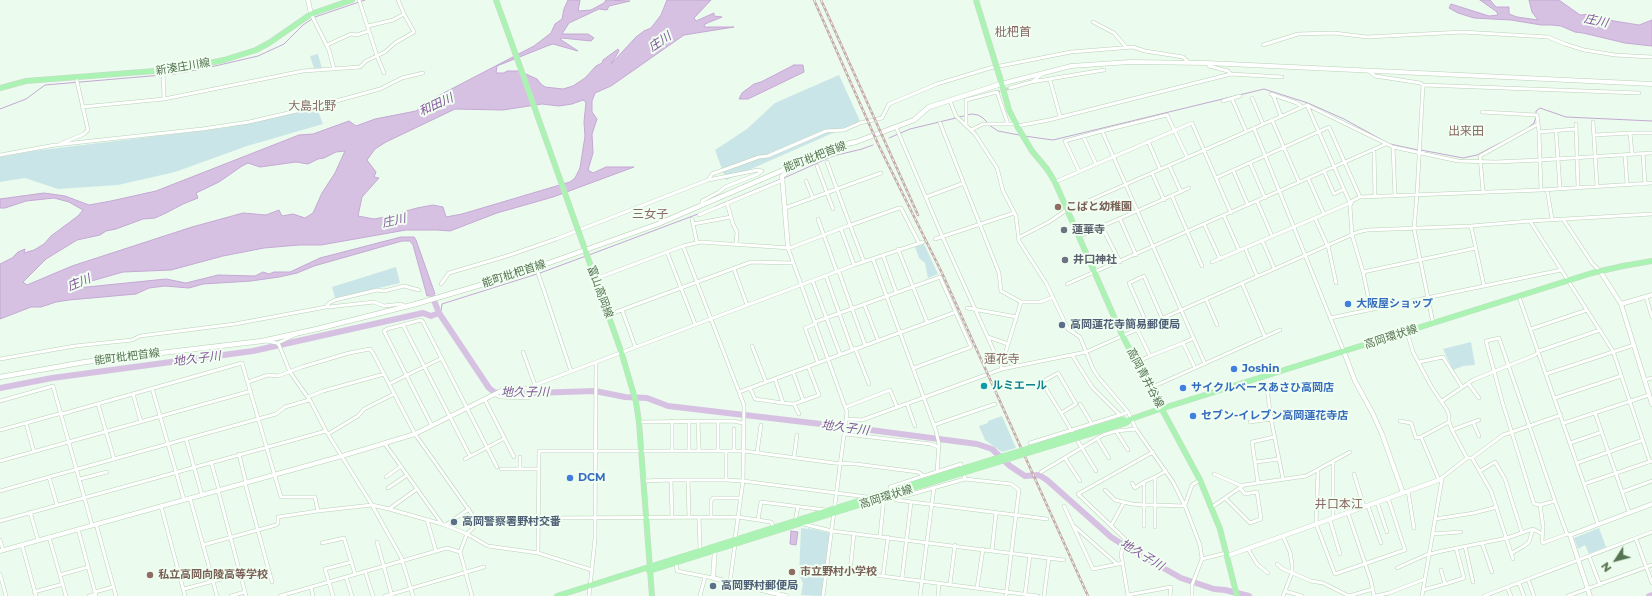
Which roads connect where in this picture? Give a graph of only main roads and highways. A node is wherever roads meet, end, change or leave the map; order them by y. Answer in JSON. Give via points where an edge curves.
{"nodes":[{"id":1,"x":352,"y":0,"type":"edge"},
{"id":2,"x":496,"y":0,"type":"edge"},
{"id":3,"x":976,"y":0,"type":"edge"},
{"id":4,"x":1000,"y":81,"type":"junction"},
{"id":5,"x":0,"y":88,"type":"edge"},
{"id":6,"x":586,"y":254,"type":"junction"},
{"id":7,"x":1652,"y":261,"type":"edge"},
{"id":8,"x":0,"y":377,"type":"edge"},
{"id":9,"x":1162,"y":408,"type":"junction"},
{"id":10,"x":892,"y":494,"type":"junction"},
{"id":11,"x":835,"y":511,"type":"junction"},
{"id":12,"x":735,"y":542,"type":"junction"},
{"id":13,"x":715,"y":548,"type":"junction"},
{"id":14,"x":650,"y":568,"type":"junction"},
{"id":15,"x":557,"y":596,"type":"edge"},
{"id":16,"x":652,"y":596,"type":"edge"},
{"id":17,"x":1237,"y":596,"type":"edge"}],
"edges":[{"from":1,"to":5,"type":"main road","name":"新湊庄川線","via":[[311,14],[269,43],[252,51],[197,66],[163,71],[26,81]]},
{"from":2,"to":6,"type":"main road","name":"富山高岡線","bridge":true},
{"from":3,"to":4,"type":"main road","name":"高岡青井谷線","bridge":true},
{"from":4,"to":6,"type":"main road","name":"能町枇杷首線","via":[[929,107],[914,120],[832,149]]},
{"from":4,"to":9,"type":"main road","name":"高岡青井谷線","via":[[1016,125],[1055,182],[1122,335]]},
{"from":6,"to":8,"type":"main road","name":"能町枇杷首線","via":[[421,303],[262,341],[85,362]]},
{"from":6,"to":14,"type":"main road","name":"富山高岡線","via":[[634,391],[639,422]]},
{"from":7,"to":9,"type":"main road","name":"高岡環状線","via":[[1600,271]]},
{"from":9,"to":10,"type":"main road","name":"高岡環状線","bridge":true},
{"from":9,"to":17,"type":"main road","name":"高岡青井谷線","via":[[1212,507]]},
{"from":10,"to":11,"type":"main road","name":"高岡環状線"},
{"from":10,"to":11,"type":"main road","name":"高岡環状線","via":[[870,498]]},
{"from":11,"to":12,"type":"main road","name":"高岡環状線","via":[[802,524]]},
{"from":11,"to":12,"type":"main road","name":"高岡環状線","via":[[795,521]]},
{"from":12,"to":13,"type":"main road","name":"高岡環状線"},
{"from":13,"to":14,"type":"main road","name":"高岡環状線"},
{"from":13,"to":14,"type":"main road","name":"高岡環状線","via":[[700,550]]},
{"from":14,"to":15,"type":"main road","name":"高岡環状線"},
{"from":14,"to":16,"type":"main road","name":"富山高岡線"}]}
